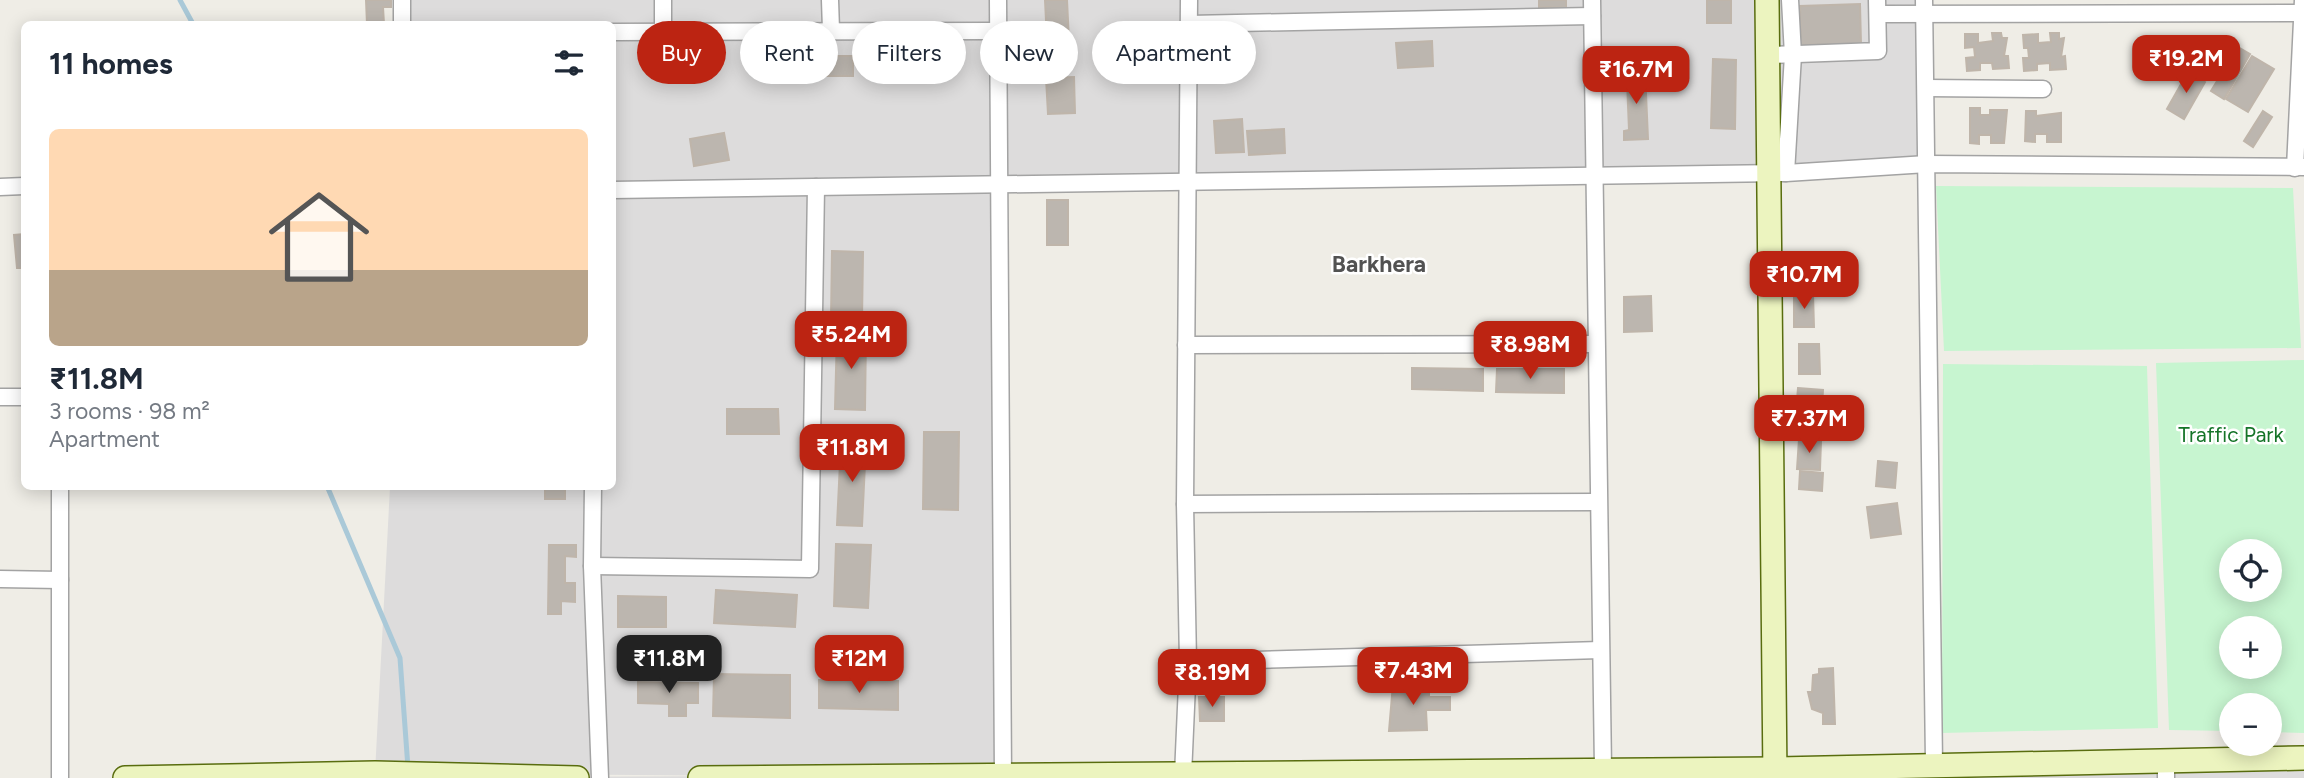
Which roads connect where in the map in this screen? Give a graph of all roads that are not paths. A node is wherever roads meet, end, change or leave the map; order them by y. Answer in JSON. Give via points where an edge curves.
{"nodes":[{"id":1,"x":402,"y":0,"type":"edge"},
{"id":2,"x":663,"y":0,"type":"edge"},
{"id":3,"x":830,"y":0,"type":"edge"},
{"id":4,"x":998,"y":0,"type":"edge"},
{"id":5,"x":1189,"y":0,"type":"edge"},
{"id":6,"x":1767,"y":0,"type":"edge"},
{"id":7,"x":1790,"y":0,"type":"edge"},
{"id":8,"x":1925,"y":6,"type":"edge"},
{"id":9,"x":1877,"y":7,"type":"edge"},
{"id":10,"x":2303,"y":7,"type":"edge"},
{"id":11,"x":1592,"y":8,"type":"edge"},
{"id":12,"x":402,"y":21,"type":"edge"},
{"id":13,"x":663,"y":21,"type":"edge"},
{"id":14,"x":831,"y":21,"type":"edge"},
{"id":15,"x":998,"y":21,"type":"edge"},
{"id":16,"x":1189,"y":21,"type":"edge"},
{"id":17,"x":1256,"y":21,"type":"edge"},
{"id":18,"x":838,"y":30,"type":"edge"},
{"id":19,"x":980,"y":31,"type":"edge"},
{"id":20,"x":616,"y":32,"type":"edge"},
{"id":21,"x":637,"y":32,"type":"edge"},
{"id":22,"x":1770,"y":55,"type":"junction"},
{"id":23,"x":1793,"y":55,"type":"junction"},
{"id":24,"x":998,"y":84,"type":"edge"},
{"id":25,"x":1188,"y":84,"type":"edge"},
{"id":26,"x":1926,"y":88,"type":"junction"},
{"id":27,"x":2043,"y":89,"type":"dead end"},
{"id":28,"x":1927,"y":164,"type":"junction"},
{"id":29,"x":2299,"y":168,"type":"edge"},
{"id":30,"x":1777,"y":173,"type":"junction"},
{"id":31,"x":1596,"y":174,"type":"junction"},
{"id":32,"x":1186,"y":183,"type":"junction"},
{"id":33,"x":21,"y":186,"type":"edge"},
{"id":34,"x":999,"y":186,"type":"junction"},
{"id":35,"x":0,"y":187,"type":"edge"},
{"id":36,"x":816,"y":187,"type":"junction"},
{"id":37,"x":616,"y":190,"type":"edge"},
{"id":38,"x":1596,"y":344,"type":"junction"},
{"id":39,"x":1186,"y":345,"type":"junction"},
{"id":40,"x":0,"y":397,"type":"edge"},
{"id":41,"x":21,"y":397,"type":"edge"},
{"id":42,"x":60,"y":490,"type":"edge"},
{"id":43,"x":593,"y":490,"type":"edge"},
{"id":44,"x":1597,"y":502,"type":"junction"},
{"id":45,"x":1185,"y":504,"type":"junction"},
{"id":46,"x":592,"y":566,"type":"junction"},
{"id":47,"x":0,"y":579,"type":"edge"},
{"id":48,"x":60,"y":580,"type":"junction"},
{"id":49,"x":1600,"y":650,"type":"junction"},
{"id":50,"x":1188,"y":662,"type":"junction"},
{"id":51,"x":2304,"y":758,"type":"edge"},
{"id":52,"x":1934,"y":763,"type":"junction"},
{"id":53,"x":1603,"y":769,"type":"junction"},
{"id":54,"x":2166,"y":769,"type":"edge"},
{"id":55,"x":1775,"y":773,"type":"edge"},
{"id":56,"x":1183,"y":775,"type":"junction"},
{"id":57,"x":1275,"y":776,"type":"edge"},
{"id":58,"x":1003,"y":777,"type":"edge"},
{"id":59,"x":60,"y":778,"type":"edge"},
{"id":60,"x":125,"y":778,"type":"edge"},
{"id":61,"x":577,"y":778,"type":"edge"},
{"id":62,"x":600,"y":778,"type":"edge"},
{"id":63,"x":701,"y":778,"type":"edge"}],
"edges":[{"from":1,"to":12,"type":"street"},
{"from":2,"to":13,"type":"street"},
{"from":3,"to":14,"type":"street"},
{"from":4,"to":15,"type":"street"},
{"from":5,"to":16,"type":"street"},
{"from":6,"to":22,"type":"main road"},
{"from":7,"to":23,"type":"street"},
{"from":8,"to":9,"type":"street"},
{"from":8,"to":10,"type":"street"},
{"from":8,"to":26,"type":"street"},
{"from":9,"to":23,"type":"street","via":[[1878,51]]},
{"from":10,"to":29,"type":"street"},
{"from":11,"to":17,"type":"street"},
{"from":11,"to":31,"type":"street"},
{"from":18,"to":19,"type":"street"},
{"from":20,"to":21,"type":"street"},
{"from":22,"to":23,"type":"street"},
{"from":22,"to":30,"type":"main road"},
{"from":23,"to":30,"type":"street"},
{"from":24,"to":34,"type":"street"},
{"from":25,"to":32,"type":"street"},
{"from":26,"to":27,"type":"street"},
{"from":26,"to":28,"type":"street"},
{"from":28,"to":29,"type":"street"},
{"from":28,"to":30,"type":"street"},
{"from":28,"to":52,"type":"street"},
{"from":30,"to":31,"type":"street"},
{"from":30,"to":55,"type":"main road"},
{"from":31,"to":32,"type":"street"},
{"from":31,"to":38,"type":"street"},
{"from":32,"to":34,"type":"street"},
{"from":32,"to":39,"type":"street"},
{"from":33,"to":35,"type":"street"},
{"from":34,"to":36,"type":"street"},
{"from":34,"to":58,"type":"street"},
{"from":36,"to":37,"type":"street"},
{"from":36,"to":46,"type":"street","via":[[810,569]]},
{"from":38,"to":39,"type":"street"},
{"from":38,"to":44,"type":"street"},
{"from":39,"to":45,"type":"street"},
{"from":40,"to":41,"type":"street"},
{"from":42,"to":48,"type":"street"},
{"from":43,"to":46,"type":"street"},
{"from":44,"to":45,"type":"street"},
{"from":44,"to":49,"type":"street"},
{"from":45,"to":50,"type":"street"},
{"from":46,"to":62,"type":"street"},
{"from":47,"to":48,"type":"street"},
{"from":48,"to":59,"type":"street"},
{"from":49,"to":50,"type":"street"},
{"from":49,"to":53,"type":"street"},
{"from":50,"to":56,"type":"street"},
{"from":51,"to":54,"type":"main road"},
{"from":52,"to":54,"type":"main road"},
{"from":52,"to":55,"type":"main road"},
{"from":53,"to":55,"type":"main road"},
{"from":53,"to":57,"type":"main road"},
{"from":56,"to":57,"type":"main road"},
{"from":56,"to":58,"type":"main road"},
{"from":58,"to":63,"type":"main road"},
{"from":60,"to":61,"type":"main road","via":[[375,773]]}]}
